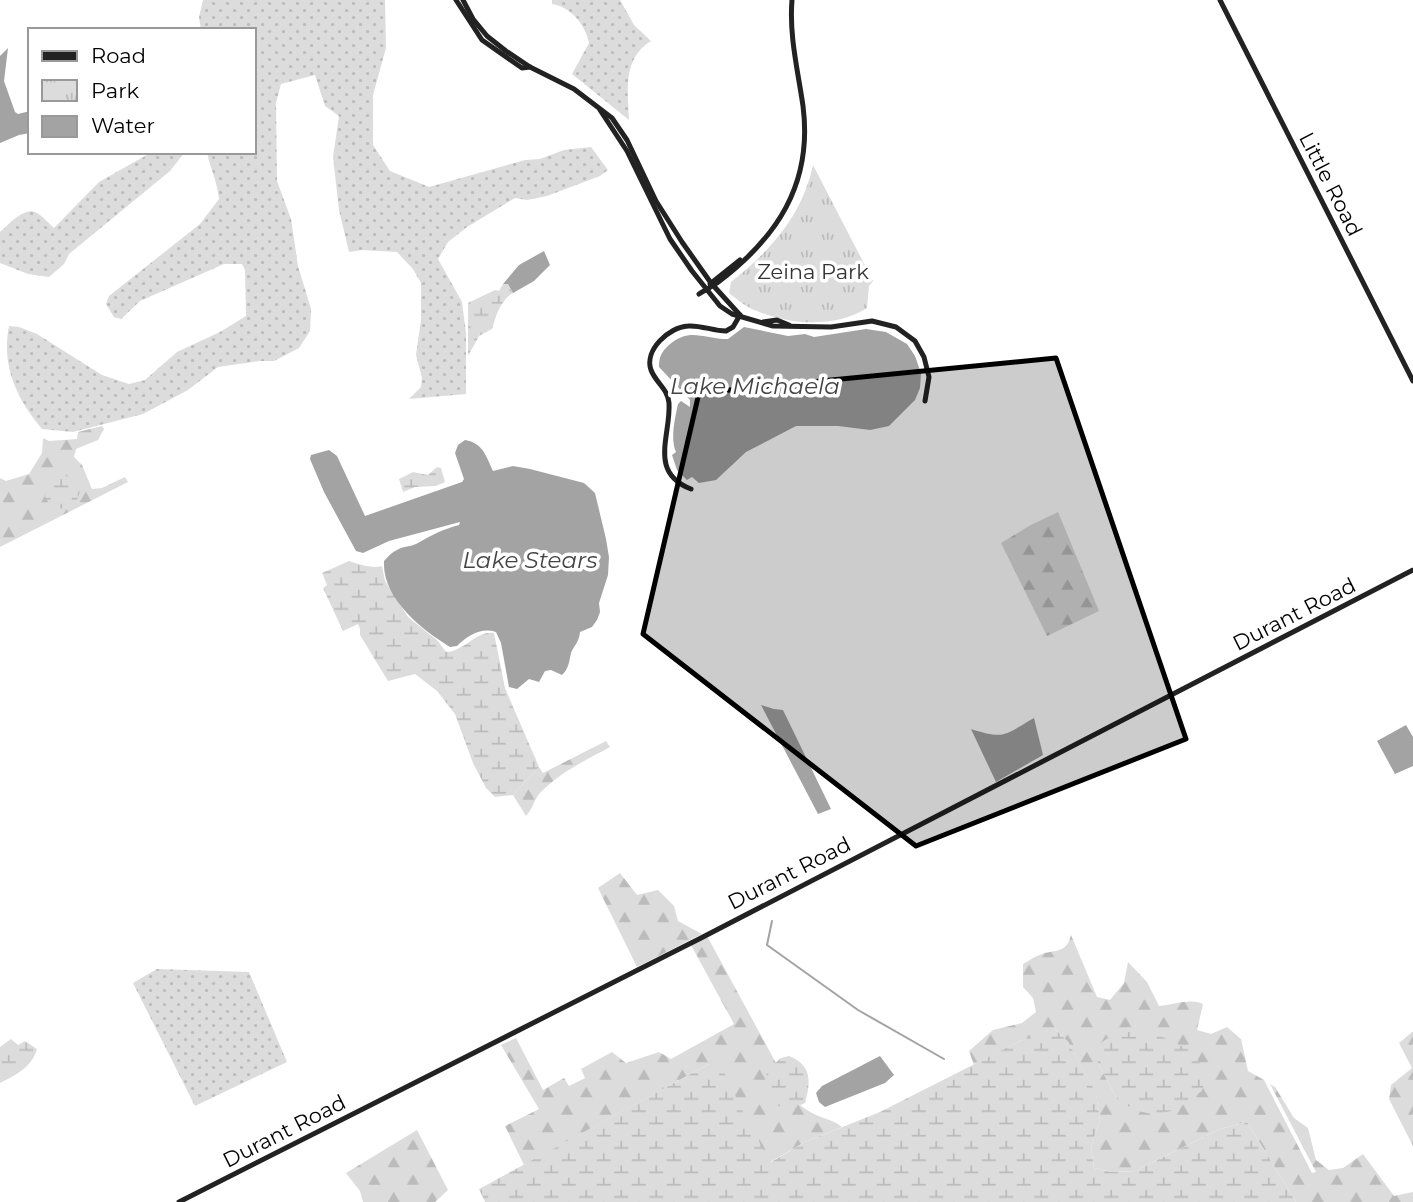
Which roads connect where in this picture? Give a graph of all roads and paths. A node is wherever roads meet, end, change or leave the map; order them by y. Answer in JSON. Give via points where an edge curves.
{"nodes":[{"id":1,"x":456,"y":0,"type":"edge"},
{"id":2,"x":463,"y":0,"type":"edge"},
{"id":3,"x":792,"y":0,"type":"edge"},
{"id":4,"x":1220,"y":0,"type":"edge"},
{"id":5,"x":530,"y":67,"type":"junction"},
{"id":6,"x":600,"y":110,"type":"junction"},
{"id":7,"x":712,"y":284,"type":"junction"},
{"id":8,"x":705,"y":289,"type":"junction"},
{"id":9,"x":699,"y":294,"type":"dead end"},
{"id":10,"x":740,"y":314,"type":"junction"},
{"id":11,"x":1413,"y":382,"type":"edge"},
{"id":12,"x":925,"y":401,"type":"dead end"},
{"id":13,"x":691,"y":489,"type":"dead end"},
{"id":14,"x":1413,"y":570,"type":"edge"},
{"id":15,"x":179,"y":1202,"type":"edge"}],
"edges":[{"from":1,"to":5,"type":"street","via":[[482,40],[522,68]]},
{"from":2,"to":5,"type":"street","via":[[487,36]]},
{"from":3,"to":7,"type":"street","via":[[791,29],[804,120],[800,176],[779,221],[760,244]]},
{"from":4,"to":11,"type":"street","name":"Little Road"},
{"from":5,"to":6,"type":"street","via":[[574,89]]},
{"from":6,"to":7,"type":"street","via":[[623,132],[659,206]]},
{"from":6,"to":8,"type":"street","via":[[627,151],[670,239]]},
{"from":7,"to":8,"type":"street"},
{"from":7,"to":10,"type":"street"},
{"from":8,"to":9,"type":"street"},
{"from":8,"to":10,"type":"street","via":[[727,311]]},
{"from":10,"to":12,"type":"street","via":[[773,326],[824,328],[872,321],[896,327],[915,341],[924,357],[929,377]]},
{"from":10,"to":13,"type":"street","via":[[726,331],[678,328],[650,355],[651,369],[669,402],[665,463],[674,479]]},
{"from":14,"to":15,"type":"street","name":"Durant Road"}]}
